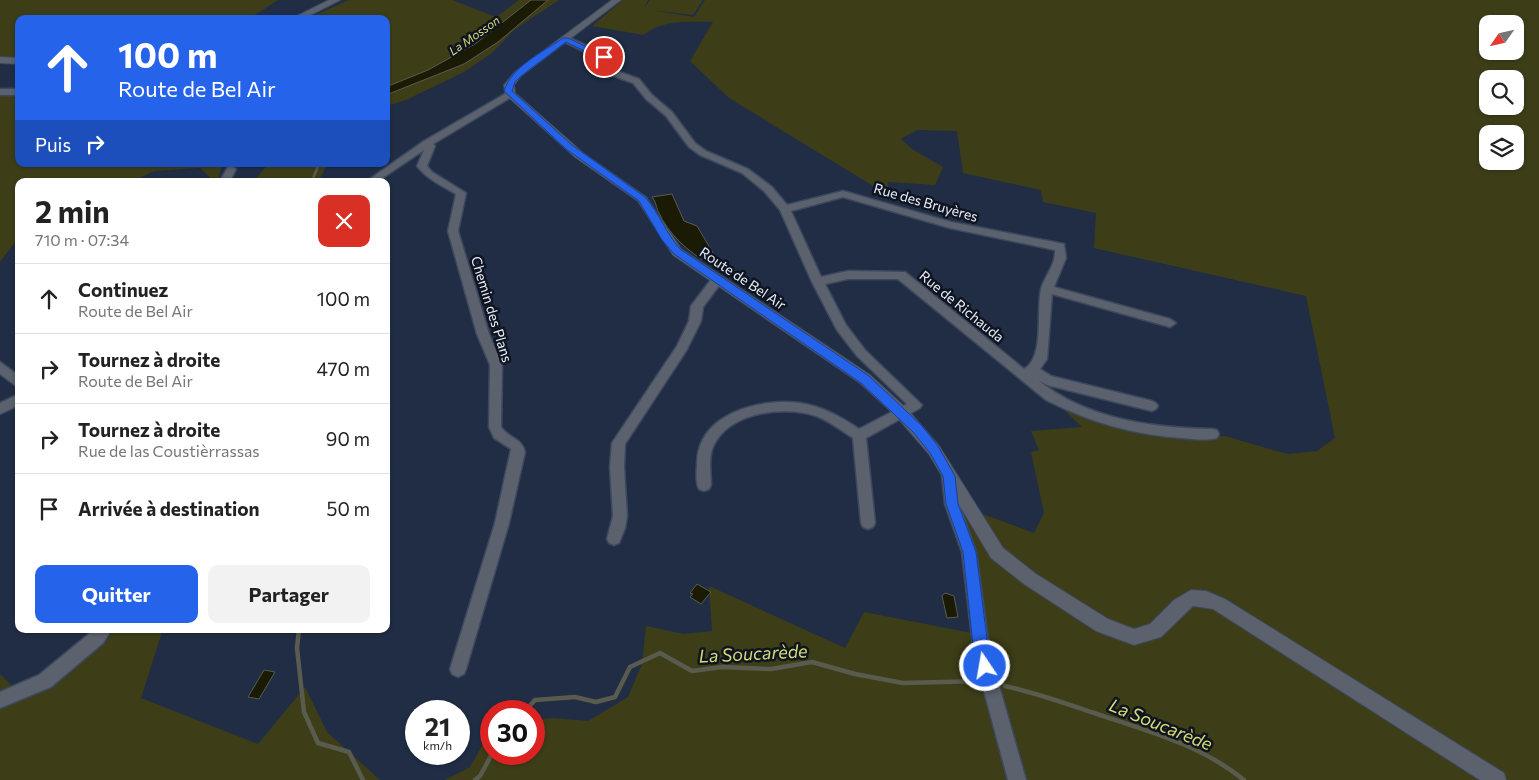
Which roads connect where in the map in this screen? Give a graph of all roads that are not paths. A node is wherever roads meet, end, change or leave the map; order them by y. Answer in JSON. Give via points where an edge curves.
{"nodes":[{"id":1,"x":336,"y":0,"type":"edge"},
{"id":2,"x":617,"y":0,"type":"edge"},
{"id":3,"x":304,"y":15,"type":"edge"},
{"id":4,"x":565,"y":39,"type":"junction"},
{"id":5,"x":0,"y":60,"type":"edge"},
{"id":6,"x":15,"y":61,"type":"edge"},
{"id":7,"x":510,"y":88,"type":"junction"},
{"id":8,"x":0,"y":92,"type":"edge"},
{"id":9,"x":15,"y":92,"type":"edge"},
{"id":10,"x":427,"y":143,"type":"junction"},
{"id":11,"x":231,"y":169,"type":"dead end"},
{"id":12,"x":227,"y":178,"type":"edge"},
{"id":13,"x":376,"y":178,"type":"edge"},
{"id":14,"x":785,"y":209,"type":"junction"},
{"id":15,"x":717,"y":280,"type":"junction"},
{"id":16,"x":818,"y":282,"type":"junction"},
{"id":17,"x":1047,"y":289,"type":"junction"},
{"id":18,"x":1170,"y":323,"type":"dead end"},
{"id":19,"x":0,"y":367,"type":"edge"},
{"id":20,"x":1028,"y":372,"type":"junction"},
{"id":21,"x":15,"y":380,"type":"edge"},
{"id":22,"x":15,"y":401,"type":"edge"},
{"id":23,"x":1152,"y":406,"type":"dead end"},
{"id":24,"x":0,"y":409,"type":"edge"},
{"id":25,"x":902,"y":413,"type":"junction"},
{"id":26,"x":1212,"y":434,"type":"dead end"},
{"id":27,"x":859,"y":435,"type":"junction"},
{"id":28,"x":949,"y":476,"type":"junction"},
{"id":29,"x":704,"y":485,"type":"dead end"},
{"id":30,"x":868,"y":523,"type":"dead end"},
{"id":31,"x":614,"y":539,"type":"dead end"},
{"id":32,"x":101,"y":633,"type":"edge"},
{"id":33,"x":458,"y":669,"type":"dead end"},
{"id":34,"x":0,"y":700,"type":"edge"},
{"id":35,"x":1017,"y":780,"type":"edge"},
{"id":36,"x":1497,"y":780,"type":"edge"}],
"edges":[{"from":1,"to":3,"type":"street"},
{"from":2,"to":4,"type":"street"},
{"from":4,"to":7,"type":"street"},
{"from":4,"to":14,"type":"street","via":[[604,57],[614,73],[636,81],[669,114],[692,145],[745,171],[768,189]]},
{"from":5,"to":6,"type":"street"},
{"from":7,"to":10,"type":"street"},
{"from":7,"to":15,"type":"street","name":"Route de Bel Air","via":[[574,151],[642,199],[677,252]]},
{"from":8,"to":9,"type":"street"},
{"from":10,"to":13,"type":"street"},
{"from":10,"to":33,"type":"street","name":"Chemin des Plans","via":[[430,146],[422,166],[429,174],[461,193],[453,231],[483,334],[496,365],[495,427],[499,434],[517,446],[518,452],[502,522]]},
{"from":11,"to":12,"type":"street"},
{"from":14,"to":16,"type":"street"},
{"from":14,"to":17,"type":"street","name":"Rue des Bruyères","via":[[843,194],[950,225],[1060,247],[1062,258]]},
{"from":15,"to":25,"type":"street","name":"Route de Bel Air","via":[[865,380]]},
{"from":15,"to":31,"type":"street","via":[[697,306],[695,321],[682,348],[619,443],[616,454],[620,519]]},
{"from":16,"to":20,"type":"street","name":"Rue de Richauda","via":[[848,274],[901,275]]},
{"from":16,"to":25,"type":"street","via":[[842,327],[861,353],[916,405]]},
{"from":17,"to":18,"type":"street"},
{"from":17,"to":20,"type":"street","via":[[1041,359]]},
{"from":19,"to":21,"type":"street"},
{"from":20,"to":23,"type":"street","via":[[1047,380]]},
{"from":20,"to":26,"type":"street","name":"Rue de Richauda","via":[[1050,397],[1069,407],[1140,427],[1185,434]]},
{"from":22,"to":24,"type":"street"},
{"from":25,"to":27,"type":"street"},
{"from":25,"to":28,"type":"street","name":"Route de Bel Air","via":[[934,450]]},
{"from":27,"to":29,"type":"street","via":[[832,418],[797,407],[747,413],[718,430],[705,447]]},
{"from":27,"to":30,"type":"street"},
{"from":28,"to":35,"type":"street","via":[[952,504],[969,552],[982,654]]},
{"from":28,"to":36,"type":"street","name":"Route de Bel Air","via":[[997,553],[1030,579],[1102,625],[1134,637],[1155,631],[1191,598],[1219,604]]},
{"from":32,"to":34,"type":"street","via":[[45,681]]}]}
